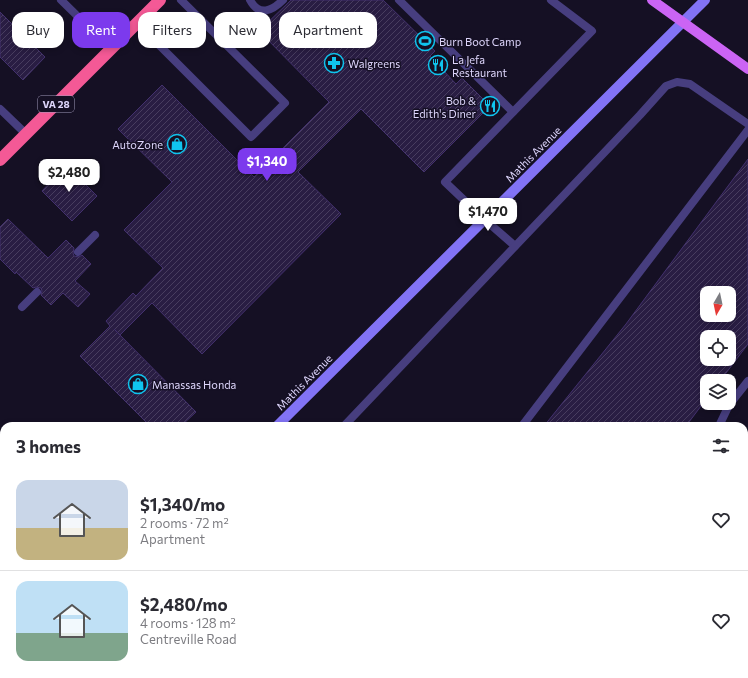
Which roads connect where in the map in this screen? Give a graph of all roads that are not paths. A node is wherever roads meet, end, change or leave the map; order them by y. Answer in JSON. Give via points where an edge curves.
{"nodes":[{"id":1,"x":62,"y":0,"type":"edge"},
{"id":2,"x":160,"y":0,"type":"edge"},
{"id":3,"x":181,"y":0,"type":"edge"},
{"id":4,"x":250,"y":0,"type":"edge"},
{"id":5,"x":283,"y":0,"type":"edge"},
{"id":6,"x":399,"y":0,"type":"edge"},
{"id":7,"x":550,"y":0,"type":"edge"},
{"id":8,"x":652,"y":0,"type":"edge"},
{"id":9,"x":705,"y":0,"type":"edge"},
{"id":10,"x":682,"y":22,"type":"junction"},
{"id":11,"x":137,"y":23,"type":"junction"},
{"id":12,"x":111,"y":49,"type":"junction"},
{"id":13,"x":748,"y":69,"type":"edge"},
{"id":14,"x":0,"y":109,"type":"edge"},
{"id":15,"x":513,"y":112,"type":"junction"},
{"id":16,"x":748,"y":124,"type":"edge"},
{"id":17,"x":748,"y":130,"type":"edge"},
{"id":18,"x":26,"y":134,"type":"junction"},
{"id":19,"x":0,"y":160,"type":"edge"},
{"id":20,"x":484,"y":219,"type":"junction"},
{"id":21,"x":95,"y":235,"type":"dead end"},
{"id":22,"x":515,"y":246,"type":"junction"},
{"id":23,"x":78,"y":252,"type":"dead end"},
{"id":24,"x":37,"y":292,"type":"dead end"},
{"id":25,"x":22,"y":307,"type":"dead end"},
{"id":26,"x":748,"y":381,"type":"edge"},
{"id":27,"x":281,"y":422,"type":"edge"},
{"id":28,"x":348,"y":422,"type":"edge"},
{"id":29,"x":525,"y":422,"type":"edge"},
{"id":30,"x":721,"y":422,"type":"edge"}],
"edges":[{"from":1,"to":12,"type":"lane"},
{"from":2,"to":11,"type":"highway","number":"VA 28"},
{"from":3,"to":11,"type":"lane","via":[[285,103],[251,137]]},
{"from":4,"to":5,"type":"lane","via":[[262,11],[268,11]]},
{"from":6,"to":15,"type":"lane"},
{"from":7,"to":15,"type":"lane","via":[[592,31]]},
{"from":8,"to":10,"type":"main road"},
{"from":9,"to":10,"type":"street","name":"Mathis Avenue"},
{"from":10,"to":13,"type":"main road"},
{"from":10,"to":20,"type":"street","name":"Mathis Avenue"},
{"from":11,"to":12,"type":"highway","number":"VA 28"},
{"from":12,"to":18,"type":"highway","number":"VA 28"},
{"from":14,"to":18,"type":"lane"},
{"from":15,"to":20,"type":"lane","via":[[445,182]]},
{"from":16,"to":22,"type":"lane","via":[[690,84],[677,82],[666,86]]},
{"from":17,"to":29,"type":"lane"},
{"from":18,"to":19,"type":"highway","number":"VA 28"},
{"from":20,"to":22,"type":"lane"},
{"from":20,"to":27,"type":"street","name":"Mathis Avenue"},
{"from":21,"to":23,"type":"lane"},
{"from":22,"to":28,"type":"lane"},
{"from":24,"to":25,"type":"lane"},
{"from":26,"to":30,"type":"lane","via":[[729,405]]}]}
